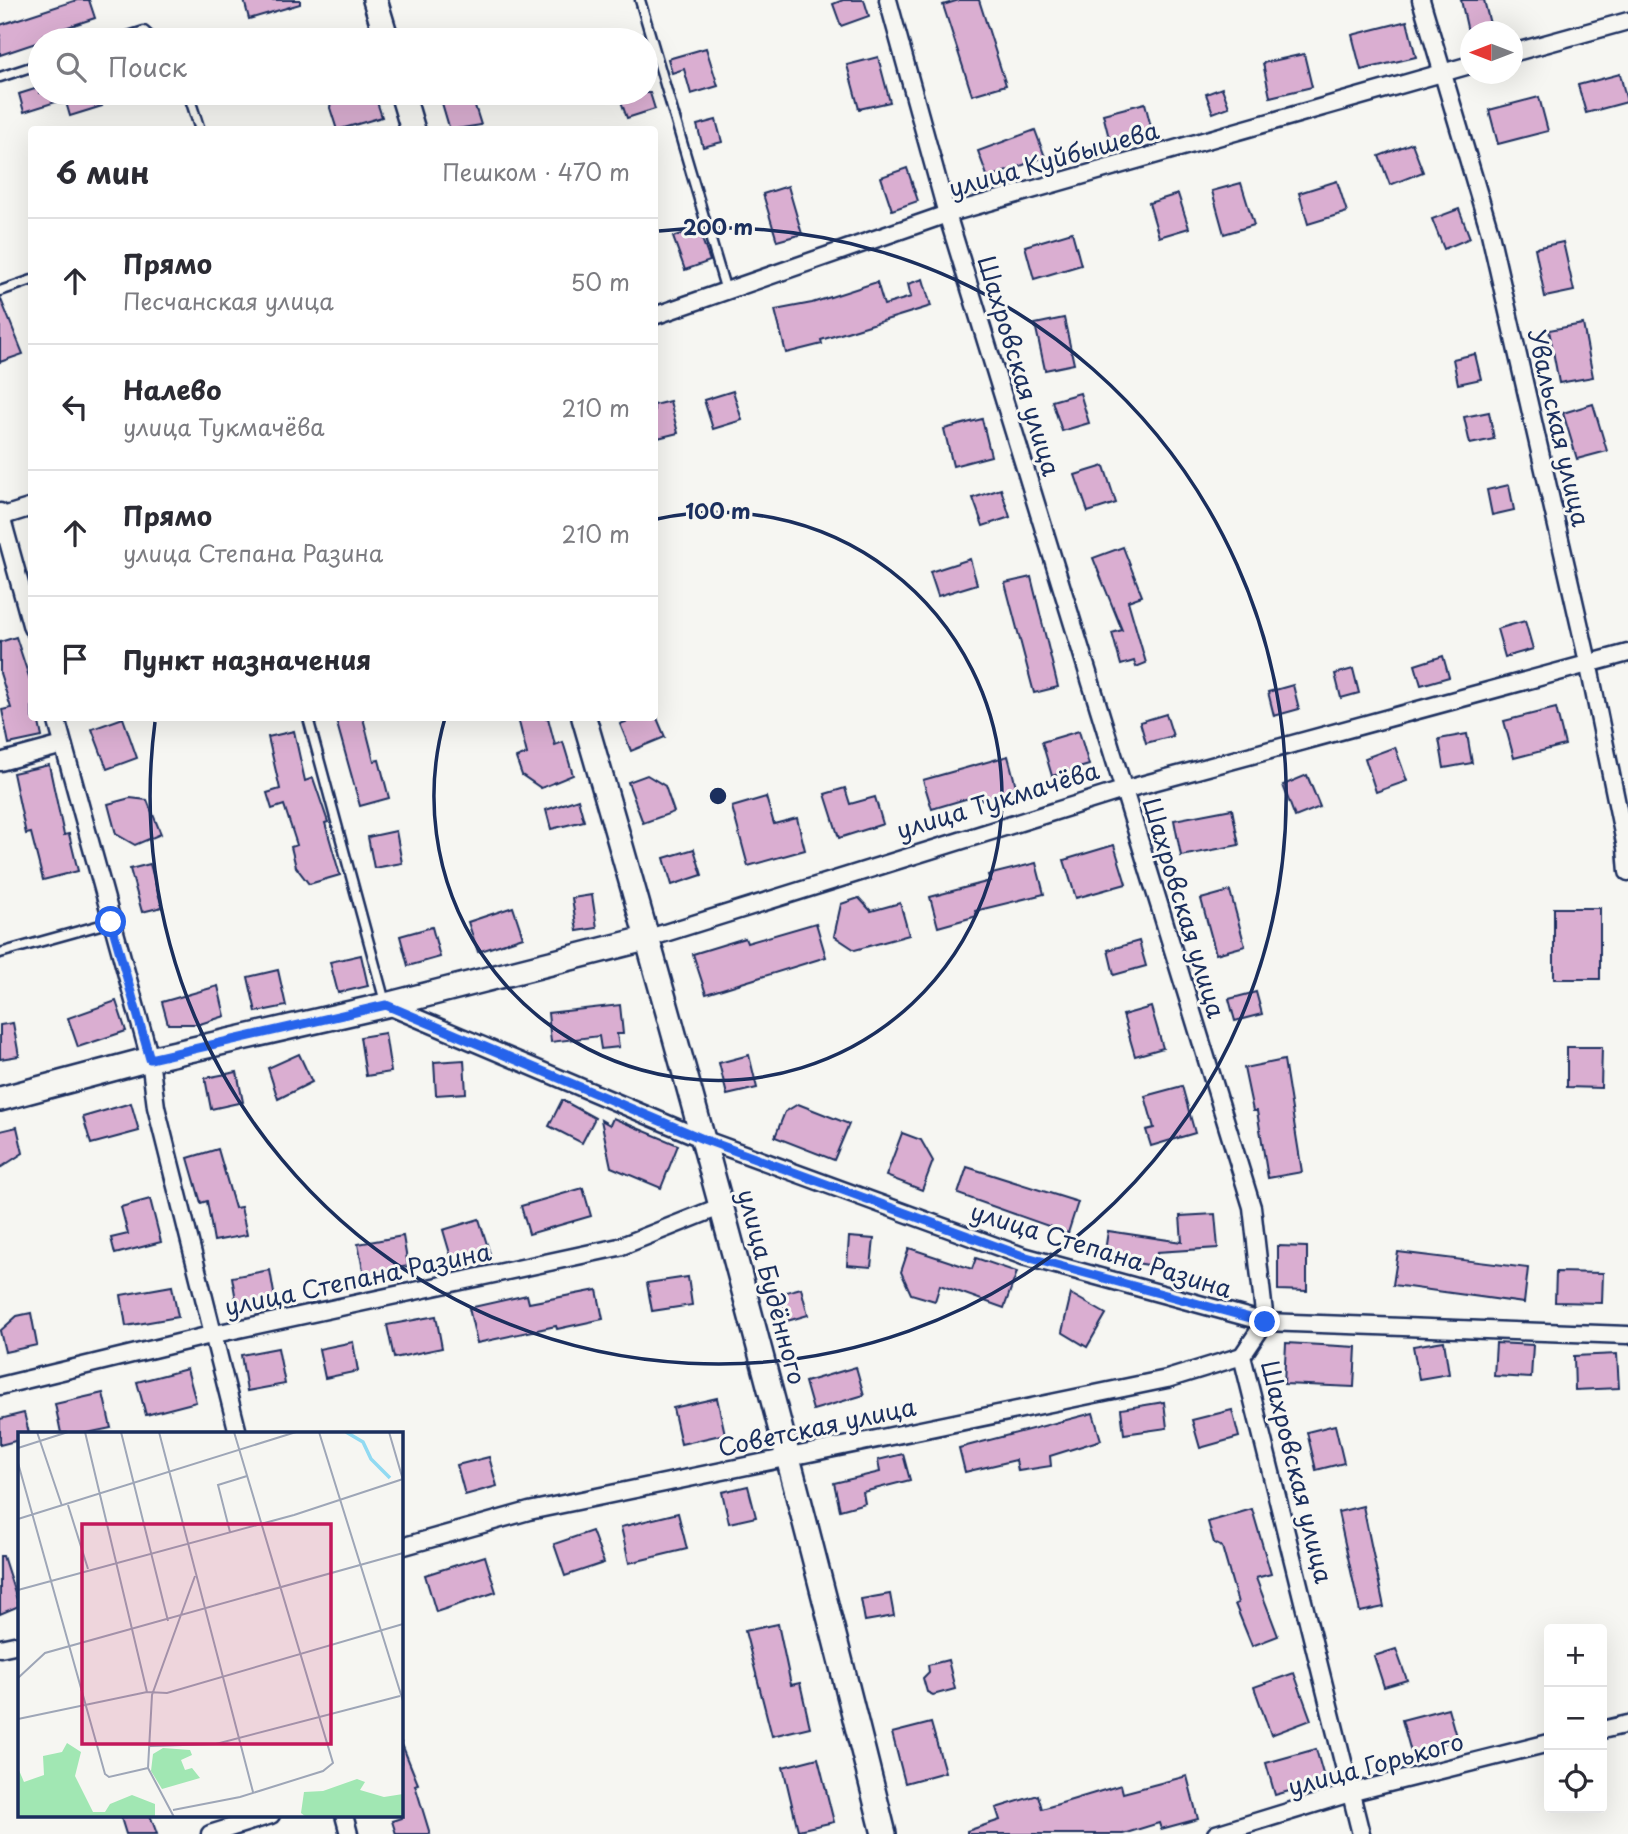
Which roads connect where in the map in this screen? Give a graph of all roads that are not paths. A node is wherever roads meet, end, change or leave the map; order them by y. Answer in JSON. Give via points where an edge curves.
{"nodes":[{"id":1,"x":375,"y":0,"type":"edge"},
{"id":2,"x":640,"y":0,"type":"edge"},
{"id":3,"x":888,"y":0,"type":"edge"},
{"id":4,"x":1421,"y":0,"type":"edge"},
{"id":5,"x":1628,"y":21,"type":"edge"},
{"id":6,"x":383,"y":28,"type":"edge"},
{"id":7,"x":648,"y":28,"type":"edge"},
{"id":8,"x":1523,"y":50,"type":"edge"},
{"id":9,"x":658,"y":61,"type":"edge"},
{"id":10,"x":28,"y":68,"type":"edge"},
{"id":11,"x":1460,"y":68,"type":"edge"},
{"id":12,"x":1440,"y":73,"type":"junction"},
{"id":13,"x":0,"y":76,"type":"edge"},
{"id":14,"x":192,"y":105,"type":"edge"},
{"id":15,"x":406,"y":105,"type":"edge"},
{"id":16,"x":199,"y":126,"type":"edge"},
{"id":17,"x":412,"y":126,"type":"edge"},
{"id":18,"x":947,"y":214,"type":"junction"},
{"id":19,"x":28,"y":282,"type":"edge"},
{"id":20,"x":0,"y":290,"type":"edge"},
{"id":21,"x":726,"y":291,"type":"junction"},
{"id":22,"x":658,"y":315,"type":"edge"},
{"id":23,"x":28,"y":509,"type":"edge"},
{"id":24,"x":0,"y":515,"type":"edge"},
{"id":25,"x":28,"y":614,"type":"edge"},
{"id":26,"x":1628,"y":653,"type":"edge"},
{"id":27,"x":1587,"y":662,"type":"junction"},
{"id":28,"x":57,"y":721,"type":"edge"},
{"id":29,"x":308,"y":721,"type":"edge"},
{"id":30,"x":585,"y":721,"type":"edge"},
{"id":31,"x":63,"y":745,"type":"junction"},
{"id":32,"x":0,"y":762,"type":"edge"},
{"id":33,"x":1123,"y":790,"type":"junction"},
{"id":34,"x":1627,"y":848,"type":"edge"},
{"id":35,"x":1628,"y":872,"type":"edge"},
{"id":36,"x":111,"y":922,"type":"junction"},
{"id":37,"x":649,"y":938,"type":"junction"},
{"id":38,"x":0,"y":953,"type":"edge"},
{"id":39,"x":386,"y":1005,"type":"junction"},
{"id":40,"x":150,"y":1059,"type":"junction"},
{"id":41,"x":0,"y":1100,"type":"edge"},
{"id":42,"x":703,"y":1139,"type":"junction"},
{"id":43,"x":722,"y":1206,"type":"junction"},
{"id":44,"x":1265,"y":1322,"type":"junction"},
{"id":45,"x":215,"y":1334,"type":"junction"},
{"id":46,"x":1628,"y":1335,"type":"edge"},
{"id":47,"x":1242,"y":1356,"type":"junction"},
{"id":48,"x":0,"y":1386,"type":"edge"},
{"id":49,"x":238,"y":1432,"type":"edge"},
{"id":50,"x":790,"y":1455,"type":"junction"},
{"id":51,"x":402,"y":1547,"type":"edge"},
{"id":52,"x":18,"y":1644,"type":"edge"},
{"id":53,"x":0,"y":1648,"type":"edge"},
{"id":54,"x":1628,"y":1724,"type":"edge"},
{"id":55,"x":1607,"y":1729,"type":"edge"},
{"id":56,"x":1544,"y":1744,"type":"edge"},
{"id":57,"x":1353,"y":1792,"type":"junction"},
{"id":58,"x":268,"y":1816,"type":"edge"},
{"id":59,"x":344,"y":1816,"type":"edge"},
{"id":60,"x":209,"y":1834,"type":"edge"},
{"id":61,"x":349,"y":1834,"type":"edge"},
{"id":62,"x":884,"y":1834,"type":"edge"},
{"id":63,"x":1216,"y":1834,"type":"edge"},
{"id":64,"x":1361,"y":1834,"type":"edge"}],
"edges":[{"from":1,"to":6,"type":"street"},
{"from":2,"to":7,"type":"lane"},
{"from":3,"to":18,"type":"street","name":"Шахровская улица"},
{"from":4,"to":12,"type":"street","name":"Увальская улица"},
{"from":5,"to":8,"type":"street"},
{"from":9,"to":21,"type":"lane"},
{"from":10,"to":13,"type":"lane"},
{"from":11,"to":12,"type":"street","name":"улица Куйбышева"},
{"from":12,"to":18,"type":"street","name":"улица Куйбышева"},
{"from":12,"to":27,"type":"street","name":"Увальская улица","via":[[1489,229]]},
{"from":14,"to":16,"type":"lane"},
{"from":15,"to":17,"type":"street"},
{"from":18,"to":21,"type":"street","name":"улица Куйбышева"},
{"from":18,"to":33,"type":"street","name":"Шахровская улица"},
{"from":19,"to":20,"type":"lane"},
{"from":21,"to":22,"type":"street","name":"улица Куйбышева"},
{"from":23,"to":24,"type":"street"},
{"from":24,"to":25,"type":"street"},
{"from":26,"to":27,"type":"street","name":"улица Тукмачёва"},
{"from":27,"to":33,"type":"street","name":"улица Тукмачёва"},
{"from":27,"to":34,"type":"street","name":"Увальская улица"},
{"from":28,"to":31,"type":"street"},
{"from":29,"to":39,"type":"lane"},
{"from":30,"to":37,"type":"street","name":"улица Будённого"},
{"from":31,"to":32,"type":"street"},
{"from":31,"to":36,"type":"street"},
{"from":33,"to":37,"type":"street","name":"улица Тукмачёва"},
{"from":33,"to":44,"type":"street","name":"Шахровская улица","via":[[1252,1207]]},
{"from":34,"to":35,"type":"street","name":"Увальская улица"},
{"from":36,"to":38,"type":"lane"},
{"from":36,"to":40,"type":"street"},
{"from":37,"to":39,"type":"street","name":"улица Тукмачёва"},
{"from":37,"to":42,"type":"street","name":"улица Будённого"},
{"from":39,"to":40,"type":"street","name":"улица Тукмачёва"},
{"from":39,"to":42,"type":"street"},
{"from":40,"to":41,"type":"street","name":"улица Тукмачёва"},
{"from":40,"to":45,"type":"street","via":[[156,1107]]},
{"from":42,"to":43,"type":"street","name":"улица Будённого"},
{"from":42,"to":44,"type":"street","name":"улица Степана Разина","via":[[1023,1256]]},
{"from":43,"to":45,"type":"street","name":"улица Степана Разина","via":[[619,1247]]},
{"from":43,"to":50,"type":"street","name":"улица Будённого"},
{"from":44,"to":46,"type":"street","name":"улица Степана Разина"},
{"from":44,"to":47,"type":"street","name":"Шахровская улица"},
{"from":45,"to":48,"type":"street","name":"улица Степана Разина"},
{"from":45,"to":49,"type":"street"},
{"from":47,"to":50,"type":"street","name":"Советская улица","via":[[1167,1379]]},
{"from":47,"to":57,"type":"street","name":"Шахровская улица"},
{"from":50,"to":51,"type":"street","name":"Советская улица","via":[[528,1511]]},
{"from":50,"to":62,"type":"street","name":"улица Будённого"},
{"from":52,"to":53,"type":"street"},
{"from":54,"to":55,"type":"street"},
{"from":56,"to":57,"type":"street","name":"улица Горького"},
{"from":57,"to":63,"type":"street","name":"улица Горького"},
{"from":57,"to":64,"type":"street","name":"Шахровская улица"},
{"from":58,"to":60,"type":"street"},
{"from":59,"to":61,"type":"street"}]}
